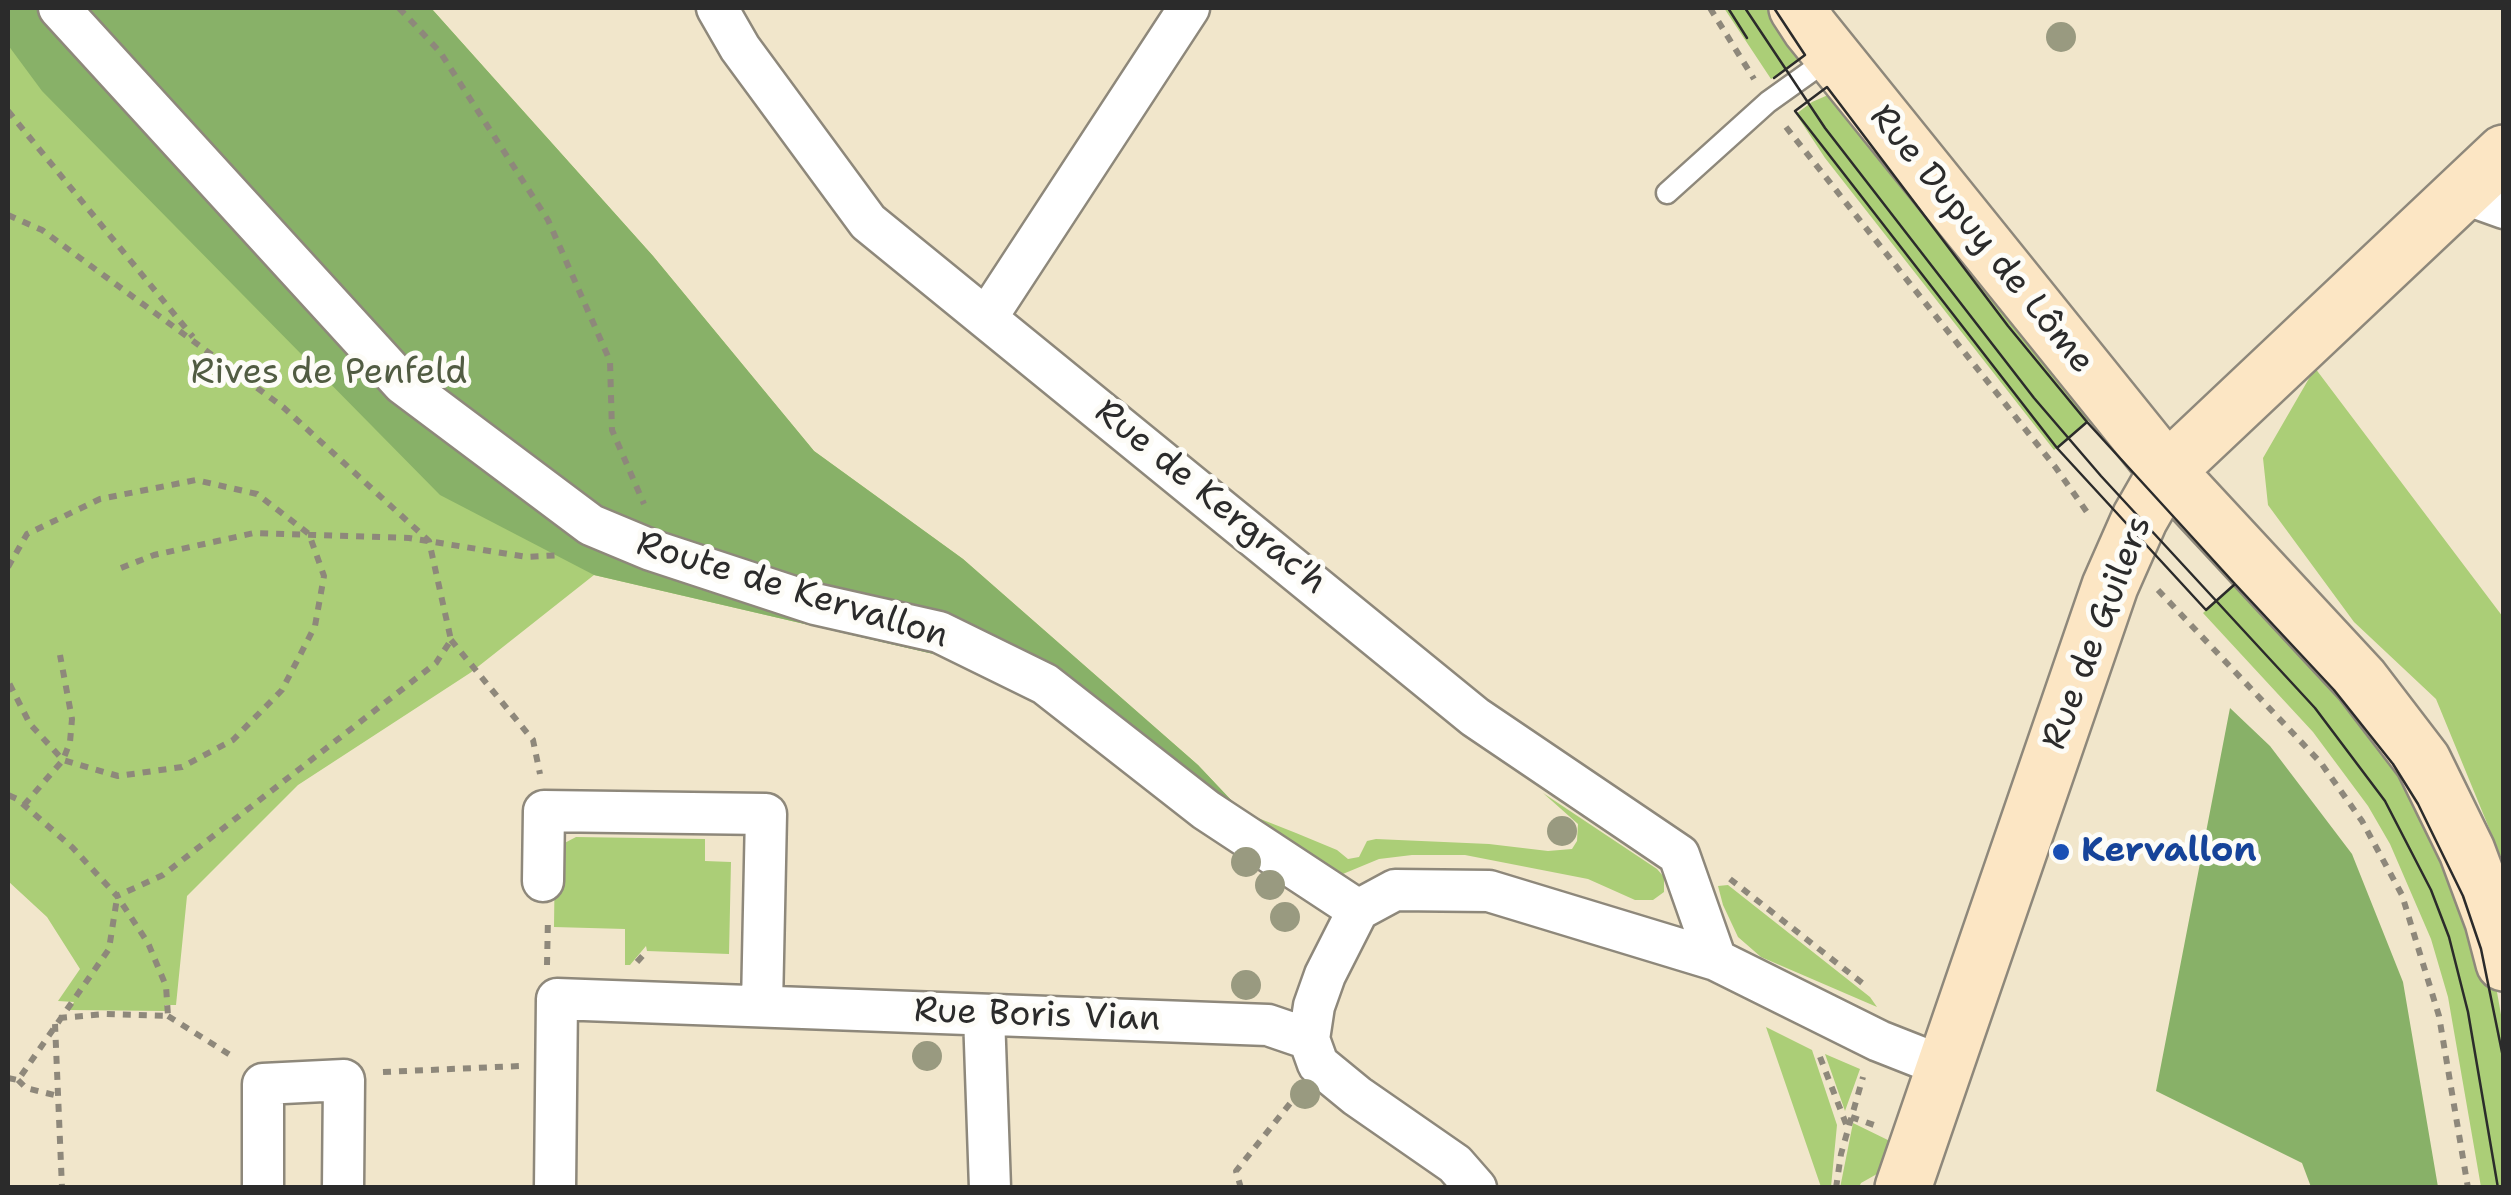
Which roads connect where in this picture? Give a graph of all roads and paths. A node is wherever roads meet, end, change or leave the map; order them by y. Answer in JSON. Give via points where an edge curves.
{"nodes":[{"id":1,"x":59,"y":8,"type":"edge"},
{"id":2,"x":399,"y":8,"type":"edge"},
{"id":3,"x":718,"y":8,"type":"edge"},
{"id":4,"x":1190,"y":8,"type":"edge"},
{"id":5,"x":1797,"y":8,"type":"edge"},
{"id":6,"x":1833,"y":56,"type":"junction"},
{"id":7,"x":8,"y":111,"type":"edge"},
{"id":8,"x":2504,"y":153,"type":"edge"},
{"id":9,"x":1667,"y":194,"type":"dead end"},
{"id":10,"x":2483,"y":200,"type":"edge"},
{"id":11,"x":8,"y":215,"type":"edge"},
{"id":12,"x":987,"y":317,"type":"junction"},
{"id":13,"x":200,"y":346,"type":"junction"},
{"id":14,"x":2167,"y":470,"type":"junction"},
{"id":15,"x":309,"y":534,"type":"junction"},
{"id":16,"x":429,"y":541,"type":"junction"},
{"id":17,"x":651,"y":550,"type":"junction"},
{"id":18,"x":562,"y":555,"type":"dead end"},
{"id":19,"x":8,"y":567,"type":"edge"},
{"id":20,"x":121,"y":568,"type":"dead end"},
{"id":21,"x":451,"y":640,"type":"junction"},
{"id":22,"x":60,"y":654,"type":"dead end"},
{"id":23,"x":8,"y":680,"type":"edge"},
{"id":24,"x":62,"y":760,"type":"junction"},
{"id":25,"x":8,"y":795,"type":"edge"},
{"id":26,"x":24,"y":805,"type":"junction"},
{"id":27,"x":544,"y":811,"type":"junction"},
{"id":28,"x":1679,"y":856,"type":"junction"},
{"id":29,"x":543,"y":882,"type":"dead end"},
{"id":30,"x":117,"y":896,"type":"junction"},
{"id":31,"x":1358,"y":910,"type":"junction"},
{"id":32,"x":1716,"y":960,"type":"junction"},
{"id":33,"x":2504,"y":962,"type":"edge"},
{"id":34,"x":1876,"y":993,"type":"dead end"},
{"id":35,"x":762,"y":1006,"type":"junction"},
{"id":36,"x":984,"y":1015,"type":"junction"},
{"id":37,"x":168,"y":1016,"type":"junction"},
{"id":38,"x":57,"y":1021,"type":"junction"},
{"id":39,"x":1308,"y":1039,"type":"junction"},
{"id":40,"x":1879,"y":1041,"type":"junction"},
{"id":41,"x":1816,"y":1045,"type":"dead end"},
{"id":42,"x":240,"y":1062,"type":"dead end"},
{"id":43,"x":1945,"y":1067,"type":"junction"},
{"id":44,"x":556,"y":1068,"type":"junction"},
{"id":45,"x":8,"y":1078,"type":"edge"},
{"id":46,"x":18,"y":1080,"type":"junction"},
{"id":47,"x":344,"y":1080,"type":"junction"},
{"id":48,"x":1305,"y":1083,"type":"dead end"},
{"id":49,"x":58,"y":1096,"type":"junction"},
{"id":50,"x":1848,"y":1131,"type":"junction"},
{"id":51,"x":1906,"y":1185,"type":"edge"},
{"id":52,"x":62,"y":1188,"type":"edge"},
{"id":53,"x":264,"y":1188,"type":"edge"},
{"id":54,"x":342,"y":1188,"type":"edge"},
{"id":55,"x":555,"y":1188,"type":"edge"},
{"id":56,"x":990,"y":1188,"type":"edge"},
{"id":57,"x":1241,"y":1188,"type":"edge"},
{"id":58,"x":1476,"y":1188,"type":"edge"},
{"id":59,"x":1836,"y":1188,"type":"edge"}],
"edges":[{"from":1,"to":17,"type":"street","name":"Route de Kervallon","via":[[402,384],[591,525]]},
{"from":2,"to":17,"type":"path","via":[[440,52],[548,220],[610,362],[612,430],[642,494]]},
{"from":3,"to":12,"type":"street","name":"Rue de Kergrac'h","via":[[868,222]]},
{"from":4,"to":12,"type":"street"},
{"from":5,"to":6,"type":"street","name":"Rue Dupuy de Lôme"},
{"from":6,"to":9,"type":"lane","via":[[1768,102]]},
{"from":6,"to":14,"type":"street","name":"Rue Dupuy de Lôme"},
{"from":7,"to":13,"type":"path"},
{"from":8,"to":10,"type":"street","name":"Rue de Guilers"},
{"from":10,"to":14,"type":"street","name":"Rue de Guilers"},
{"from":11,"to":13,"type":"path","via":[[42,230]]},
{"from":12,"to":28,"type":"street","name":"Rue de Kergrac'h","via":[[1475,716]]},
{"from":13,"to":16,"type":"path","via":[[283,407]]},
{"from":14,"to":33,"type":"street","name":"Rue Dupuy de Lôme","via":[[2361,680],[2423,761],[2467,851]]},
{"from":14,"to":43,"type":"street","name":"Rue de Guilers","via":[[2110,586]]},
{"from":15,"to":16,"type":"path"},
{"from":15,"to":19,"type":"path","via":[[257,494],[196,480],[100,499],[27,534]]},
{"from":15,"to":20,"type":"path","via":[[235,536]]},
{"from":15,"to":24,"type":"path","via":[[324,576],[316,626],[282,690],[232,740],[182,767],[118,776]]},
{"from":16,"to":18,"type":"path","via":[[526,557]]},
{"from":16,"to":21,"type":"path"},
{"from":17,"to":31,"type":"street","name":"Route de Kervallon","via":[[815,604],[938,632],[1046,684],[1206,810]]},
{"from":21,"to":27,"type":"path","via":[[533,740]]},
{"from":21,"to":30,"type":"path","via":[[436,663],[163,874]]},
{"from":22,"to":24,"type":"path","via":[[72,719]]},
{"from":23,"to":24,"type":"path","via":[[30,724]]},
{"from":24,"to":26,"type":"path"},
{"from":25,"to":26,"type":"path"},
{"from":26,"to":30,"type":"path"},
{"from":27,"to":29,"type":"street"},
{"from":27,"to":35,"type":"street","via":[[766,814]]},
{"from":28,"to":32,"type":"street"},
{"from":28,"to":34,"type":"path","via":[[1722,873]]},
{"from":30,"to":37,"type":"path","via":[[148,943],[166,986]]},
{"from":30,"to":38,"type":"path","via":[[108,948]]},
{"from":31,"to":32,"type":"street","via":[[1395,890],[1489,890]]},
{"from":31,"to":39,"type":"street","via":[[1325,975]]},
{"from":32,"to":40,"type":"street"},
{"from":35,"to":36,"type":"street","name":"Rue Boris Vian"},
{"from":35,"to":44,"type":"street","name":"Rue Boris Vian","via":[[558,999]]},
{"from":36,"to":39,"type":"street","name":"Rue Boris Vian","via":[[1268,1025]]},
{"from":36,"to":56,"type":"street"},
{"from":37,"to":38,"type":"path"},
{"from":37,"to":42,"type":"path"},
{"from":38,"to":46,"type":"path"},
{"from":38,"to":49,"type":"path"},
{"from":39,"to":58,"type":"street","via":[[1318,1064],[1454,1164]]},
{"from":40,"to":43,"type":"street"},
{"from":40,"to":50,"type":"path"},
{"from":41,"to":50,"type":"path"},
{"from":43,"to":51,"type":"street","name":"Rue de Guilers"},
{"from":44,"to":47,"type":"path","via":[[352,1073]]},
{"from":44,"to":55,"type":"street","name":"Rue Boris Vian"},
{"from":45,"to":46,"type":"path"},
{"from":46,"to":49,"type":"path"},
{"from":47,"to":53,"type":"street","via":[[263,1084]]},
{"from":47,"to":54,"type":"street"},
{"from":48,"to":57,"type":"path","via":[[1236,1171]]},
{"from":49,"to":52,"type":"path"},
{"from":50,"to":59,"type":"path"}]}
